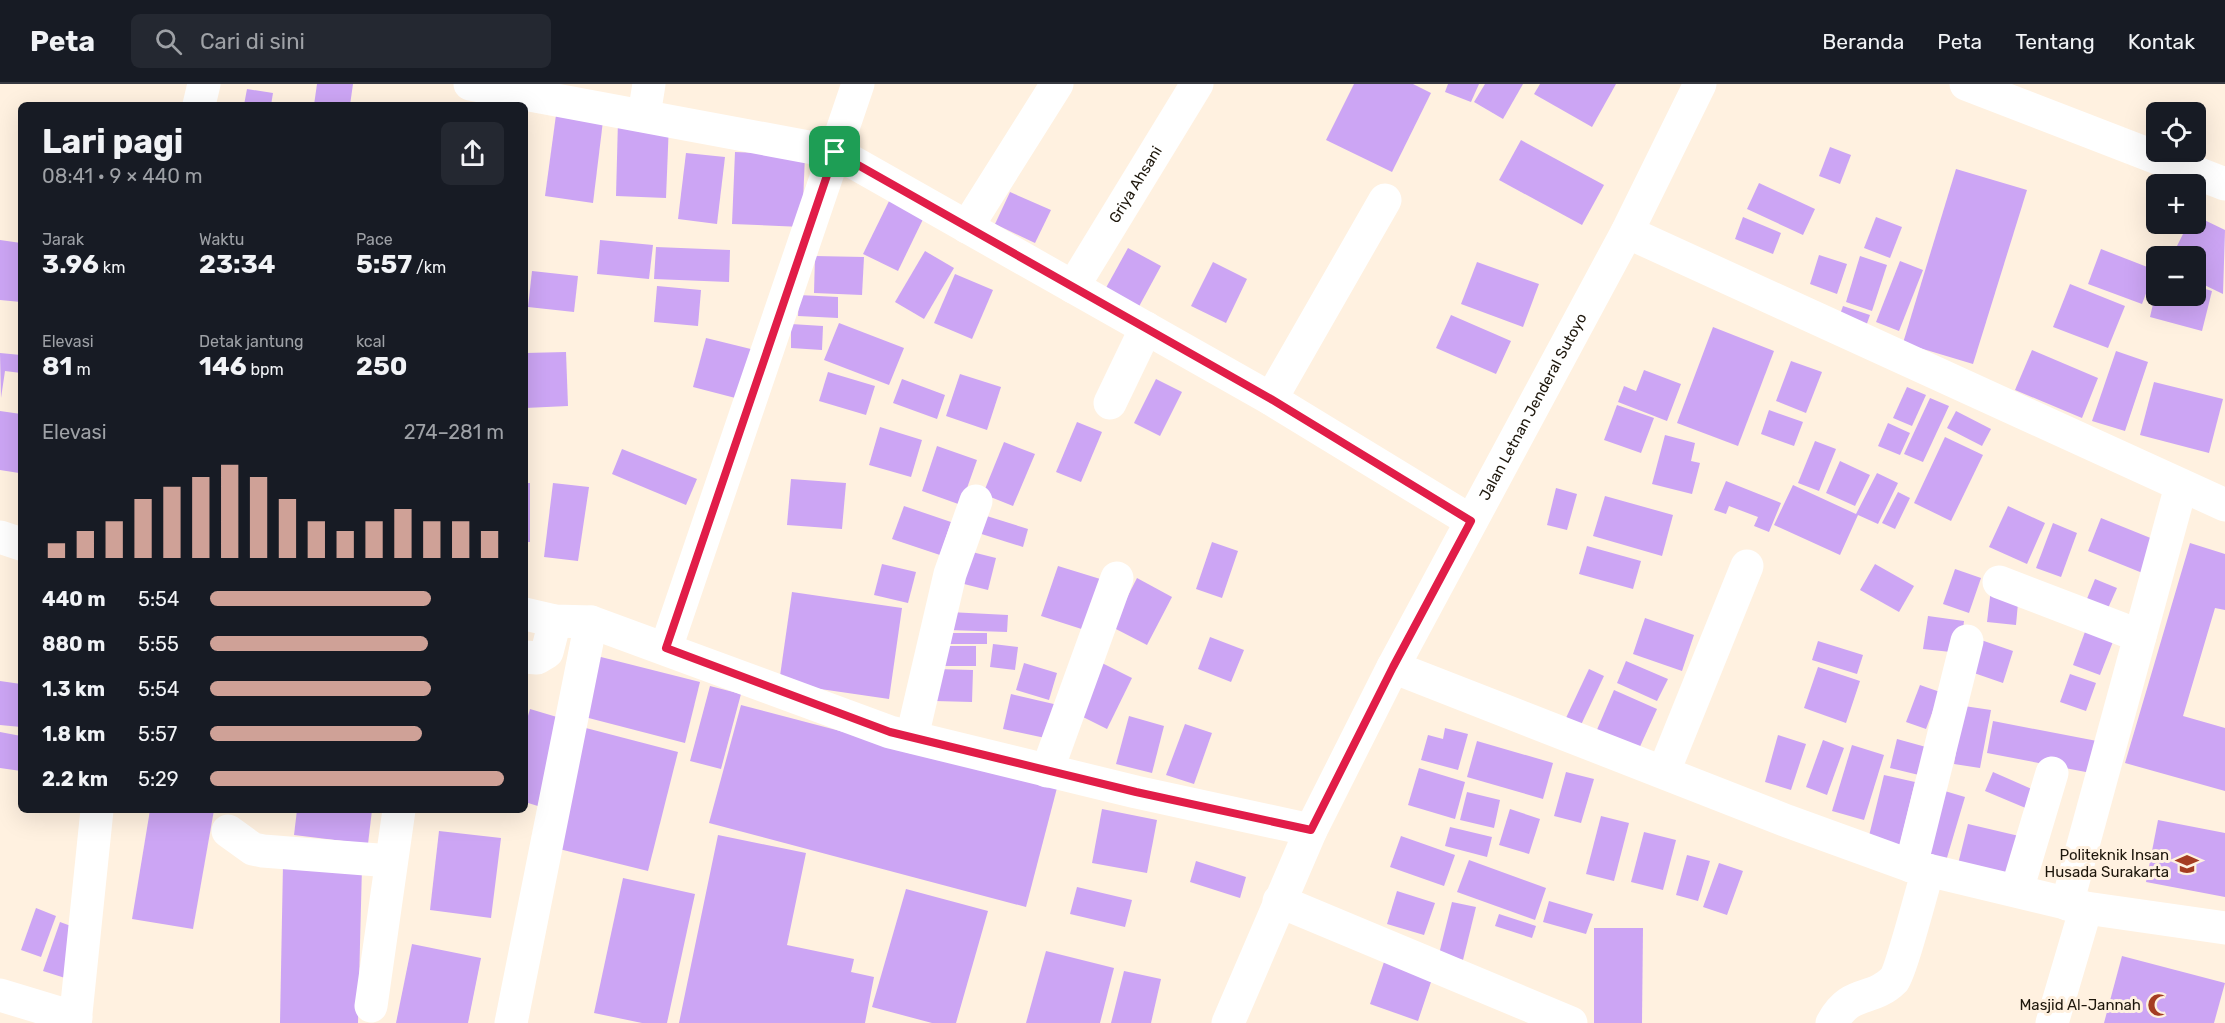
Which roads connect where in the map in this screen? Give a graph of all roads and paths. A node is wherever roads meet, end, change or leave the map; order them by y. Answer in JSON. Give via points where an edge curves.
{"nodes":[{"id":1,"x":204,"y":84,"type":"edge"},
{"id":2,"x":470,"y":84,"type":"edge"},
{"id":3,"x":858,"y":84,"type":"edge"},
{"id":4,"x":1057,"y":84,"type":"edge"},
{"id":5,"x":1197,"y":84,"type":"edge"},
{"id":6,"x":1700,"y":84,"type":"edge"},
{"id":7,"x":1966,"y":84,"type":"edge"},
{"id":8,"x":520,"y":94,"type":"edge"},
{"id":9,"x":646,"y":99,"type":"edge"},
{"id":10,"x":200,"y":102,"type":"edge"},
{"id":11,"x":835,"y":152,"type":"junction"},
{"id":12,"x":2225,"y":184,"type":"edge"},
{"id":13,"x":1385,"y":200,"type":"dead end"},
{"id":14,"x":967,"y":227,"type":"junction"},
{"id":15,"x":1627,"y":232,"type":"junction"},
{"id":16,"x":1073,"y":287,"type":"junction"},
{"id":17,"x":1146,"y":328,"type":"junction"},
{"id":18,"x":1271,"y":399,"type":"junction"},
{"id":19,"x":1110,"y":403,"type":"dead end"},
{"id":20,"x":2181,"y":486,"type":"junction"},
{"id":21,"x":976,"y":501,"type":"dead end"},
{"id":22,"x":2225,"y":505,"type":"edge"},
{"id":23,"x":1471,"y":521,"type":"junction"},
{"id":24,"x":0,"y":537,"type":"edge"},
{"id":25,"x":18,"y":543,"type":"edge"},
{"id":26,"x":1747,"y":566,"type":"dead end"},
{"id":27,"x":1117,"y":578,"type":"dead end"},
{"id":28,"x":1999,"y":582,"type":"dead end"},
{"id":29,"x":540,"y":617,"type":"edge"},
{"id":30,"x":591,"y":622,"type":"junction"},
{"id":31,"x":2140,"y":636,"type":"junction"},
{"id":32,"x":1967,"y":641,"type":"dead end"},
{"id":33,"x":666,"y":648,"type":"junction"},
{"id":34,"x":528,"y":657,"type":"edge"},
{"id":35,"x":1393,"y":667,"type":"junction"},
{"id":36,"x":912,"y":737,"type":"junction"},
{"id":37,"x":1047,"y":771,"type":"junction"},
{"id":38,"x":1664,"y":771,"type":"junction"},
{"id":39,"x":2052,"y":773,"type":"dead end"},
{"id":40,"x":97,"y":813,"type":"edge"},
{"id":41,"x":399,"y":813,"type":"edge"},
{"id":42,"x":1311,"y":830,"type":"junction"},
{"id":43,"x":228,"y":831,"type":"dead end"},
{"id":44,"x":391,"y":861,"type":"junction"},
{"id":45,"x":1920,"y":868,"type":"junction"},
{"id":46,"x":2017,"y":890,"type":"junction"},
{"id":47,"x":1279,"y":901,"type":"junction"},
{"id":48,"x":2076,"y":906,"type":"junction"},
{"id":49,"x":2225,"y":928,"type":"edge"},
{"id":50,"x":0,"y":995,"type":"edge"},
{"id":51,"x":371,"y":1006,"type":"dead end"},
{"id":52,"x":76,"y":1020,"type":"edge"},
{"id":53,"x":511,"y":1023,"type":"edge"},
{"id":54,"x":1228,"y":1023,"type":"edge"},
{"id":55,"x":1571,"y":1023,"type":"edge"},
{"id":56,"x":1832,"y":1023,"type":"edge"},
{"id":57,"x":2052,"y":1023,"type":"edge"}],
"edges":[{"from":1,"to":10,"type":"main road"},
{"from":2,"to":8,"type":"main road"},
{"from":3,"to":11,"type":"main road"},
{"from":4,"to":14,"type":"main road"},
{"from":5,"to":16,"type":"main road","name":"Griya Ahsani"},
{"from":6,"to":15,"type":"main road","name":"Jalan Letnan Jenderal Sutoyo"},
{"from":7,"to":12,"type":"main road"},
{"from":8,"to":9,"type":"main road"},
{"from":9,"to":11,"type":"main road"},
{"from":11,"to":14,"type":"main road"},
{"from":11,"to":33,"type":"main road"},
{"from":13,"to":18,"type":"main road"},
{"from":14,"to":16,"type":"main road"},
{"from":15,"to":20,"type":"main road"},
{"from":15,"to":23,"type":"main road","name":"Jalan Letnan Jenderal Sutoyo"},
{"from":16,"to":17,"type":"main road"},
{"from":17,"to":18,"type":"main road"},
{"from":17,"to":19,"type":"main road"},
{"from":18,"to":23,"type":"main road"},
{"from":20,"to":22,"type":"main road"},
{"from":20,"to":31,"type":"main road"},
{"from":21,"to":36,"type":"main road","via":[[950,574]]},
{"from":23,"to":35,"type":"main road","name":"Jalan Letnan Jenderal Sutoyo"},
{"from":24,"to":25,"type":"main road"},
{"from":26,"to":38,"type":"main road"},
{"from":27,"to":37,"type":"main road"},
{"from":28,"to":31,"type":"main road"},
{"from":29,"to":30,"type":"main road"},
{"from":29,"to":34,"type":"main road","via":[[546,652],[537,658]]},
{"from":30,"to":33,"type":"main road"},
{"from":30,"to":53,"type":"main road"},
{"from":31,"to":48,"type":"main road"},
{"from":32,"to":45,"type":"main road"},
{"from":33,"to":36,"type":"main road","via":[[815,706]]},
{"from":35,"to":38,"type":"main road"},
{"from":35,"to":42,"type":"main road","name":"Jalan Letnan Jenderal Sutoyo"},
{"from":36,"to":37,"type":"main road"},
{"from":37,"to":42,"type":"main road"},
{"from":38,"to":45,"type":"main road","via":[[1787,821]]},
{"from":39,"to":46,"type":"main road"},
{"from":40,"to":52,"type":"main road"},
{"from":41,"to":44,"type":"main road"},
{"from":42,"to":47,"type":"main road","name":"Jalan Letnan Jenderal Sutoyo"},
{"from":43,"to":44,"type":"main road","via":[[253,849],[263,851]]},
{"from":44,"to":51,"type":"main road"},
{"from":45,"to":46,"type":"main road"},
{"from":45,"to":56,"type":"main road","via":[[1896,978],[1879,991],[1852,999],[1839,1009]]},
{"from":46,"to":48,"type":"main road"},
{"from":47,"to":54,"type":"main road","name":"Jalan Letnan Jenderal Sutoyo"},
{"from":47,"to":55,"type":"main road"},
{"from":48,"to":49,"type":"main road"},
{"from":48,"to":57,"type":"main road"},
{"from":50,"to":52,"type":"main road"}]}
